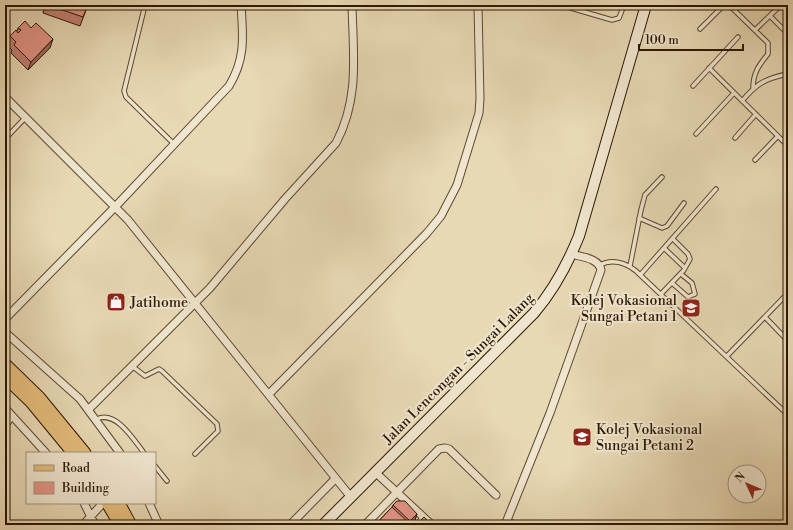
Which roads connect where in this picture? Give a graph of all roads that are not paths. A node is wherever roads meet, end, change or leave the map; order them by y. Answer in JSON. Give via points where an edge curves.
{"nodes":[{"id":1,"x":10,"y":5,"type":"edge"},
{"id":2,"x":145,"y":5,"type":"edge"},
{"id":3,"x":241,"y":5,"type":"edge"},
{"id":4,"x":352,"y":5,"type":"edge"},
{"id":5,"x":478,"y":5,"type":"edge"},
{"id":6,"x":498,"y":5,"type":"edge"},
{"id":7,"x":624,"y":5,"type":"edge"},
{"id":8,"x":724,"y":5,"type":"edge"},
{"id":9,"x":729,"y":5,"type":"edge"},
{"id":10,"x":781,"y":5,"type":"edge"},
{"id":11,"x":645,"y":7,"type":"edge"},
{"id":12,"x":5,"y":11,"type":"edge"},
{"id":13,"x":770,"y":16,"type":"junction"},
{"id":14,"x":700,"y":29,"type":"dead end"},
{"id":15,"x":755,"y":30,"type":"junction"},
{"id":16,"x":788,"y":34,"type":"edge"},
{"id":17,"x":738,"y":37,"type":"dead end"},
{"id":18,"x":709,"y":68,"type":"junction"},
{"id":19,"x":787,"y":74,"type":"dead end"},
{"id":20,"x":693,"y":86,"type":"dead end"},
{"id":21,"x":753,"y":88,"type":"junction"},
{"id":22,"x":734,"y":93,"type":"junction"},
{"id":23,"x":5,"y":97,"type":"edge"},
{"id":24,"x":742,"y":101,"type":"junction"},
{"id":25,"x":756,"y":114,"type":"junction"},
{"id":26,"x":26,"y":117,"type":"junction"},
{"id":27,"x":696,"y":134,"type":"dead end"},
{"id":28,"x":778,"y":136,"type":"junction"},
{"id":29,"x":735,"y":138,"type":"dead end"},
{"id":30,"x":5,"y":139,"type":"edge"},
{"id":31,"x":175,"y":144,"type":"junction"},
{"id":32,"x":788,"y":146,"type":"edge"},
{"id":33,"x":755,"y":160,"type":"dead end"},
{"id":34,"x":662,"y":177,"type":"dead end"},
{"id":35,"x":716,"y":189,"type":"dead end"},
{"id":36,"x":684,"y":204,"type":"dead end"},
{"id":37,"x":116,"y":206,"type":"junction"},
{"id":38,"x":639,"y":218,"type":"junction"},
{"id":39,"x":673,"y":239,"type":"junction"},
{"id":40,"x":665,"y":249,"type":"junction"},
{"id":41,"x":571,"y":254,"type":"junction"},
{"id":42,"x":600,"y":265,"type":"junction"},
{"id":43,"x":630,"y":266,"type":"junction"},
{"id":44,"x":685,"y":268,"type":"junction"},
{"id":45,"x":641,"y":274,"type":"junction"},
{"id":46,"x":681,"y":274,"type":"junction"},
{"id":47,"x":672,"y":283,"type":"junction"},
{"id":48,"x":788,"y":293,"type":"edge"},
{"id":49,"x":661,"y":294,"type":"junction"},
{"id":50,"x":195,"y":303,"type":"junction"},
{"id":51,"x":764,"y":317,"type":"junction"},
{"id":52,"x":5,"y":319,"type":"edge"},
{"id":53,"x":5,"y":332,"type":"edge"},
{"id":54,"x":788,"y":340,"type":"edge"},
{"id":55,"x":726,"y":356,"type":"junction"},
{"id":56,"x":5,"y":364,"type":"edge"},
{"id":57,"x":132,"y":366,"type":"junction"},
{"id":58,"x":5,"y":377,"type":"edge"},
{"id":59,"x":269,"y":394,"type":"junction"},
{"id":60,"x":5,"y":408,"type":"edge"},
{"id":61,"x":90,"y":409,"type":"junction"},
{"id":62,"x":788,"y":415,"type":"edge"},
{"id":63,"x":13,"y":417,"type":"junction"},
{"id":64,"x":97,"y":419,"type":"junction"},
{"id":65,"x":5,"y":428,"type":"edge"},
{"id":66,"x":45,"y":452,"type":"edge"},
{"id":67,"x":72,"y":452,"type":"edge"},
{"id":68,"x":84,"y":452,"type":"edge"},
{"id":69,"x":119,"y":452,"type":"edge"},
{"id":70,"x":143,"y":452,"type":"edge"},
{"id":71,"x":194,"y":454,"type":"dead end"},
{"id":72,"x":156,"y":467,"type":"edge"},
{"id":73,"x":375,"y":472,"type":"junction"},
{"id":74,"x":335,"y":479,"type":"junction"},
{"id":75,"x":167,"y":481,"type":"dead end"},
{"id":76,"x":397,"y":492,"type":"junction"},
{"id":77,"x":496,"y":495,"type":"dead end"},
{"id":78,"x":350,"y":496,"type":"junction"},
{"id":79,"x":84,"y":504,"type":"edge"},
{"id":80,"x":101,"y":504,"type":"edge"},
{"id":81,"x":108,"y":504,"type":"edge"},
{"id":82,"x":118,"y":504,"type":"edge"},
{"id":83,"x":125,"y":504,"type":"edge"},
{"id":84,"x":149,"y":504,"type":"edge"},
{"id":85,"x":91,"y":517,"type":"junction"},
{"id":86,"x":424,"y":517,"type":"junction"},
{"id":87,"x":506,"y":523,"type":"edge"},
{"id":88,"x":127,"y":524,"type":"edge"},
{"id":89,"x":83,"y":525,"type":"edge"},
{"id":90,"x":95,"y":525,"type":"edge"},
{"id":91,"x":159,"y":525,"type":"edge"},
{"id":92,"x":290,"y":525,"type":"edge"},
{"id":93,"x":323,"y":525,"type":"edge"},
{"id":94,"x":365,"y":525,"type":"edge"},
{"id":95,"x":416,"y":525,"type":"edge"},
{"id":96,"x":432,"y":525,"type":"edge"},
{"id":97,"x":520,"y":525,"type":"edge"}],
"edges":[{"from":1,"to":12,"type":"lane"},
{"from":2,"to":31,"type":"lane","via":[[124,91],[126,97]]},
{"from":3,"to":31,"type":"street","via":[[242,53],[235,77],[220,98]]},
{"from":4,"to":50,"type":"street","via":[[354,80],[342,133],[329,153]]},
{"from":5,"to":59,"type":"street","via":[[479,113],[451,198],[427,233]]},
{"from":6,"to":7,"type":"lane","via":[[564,6],[612,20],[619,18]]},
{"from":8,"to":14,"type":"lane"},
{"from":9,"to":15,"type":"lane"},
{"from":10,"to":13,"type":"lane"},
{"from":11,"to":41,"type":"street","name":"Jalan Lencongan - Sungai Lalang","via":[[584,219]]},
{"from":13,"to":15,"type":"lane"},
{"from":13,"to":16,"type":"lane"},
{"from":15,"to":21,"type":"lane","via":[[768,43],[770,49],[753,76]]},
{"from":17,"to":18,"type":"lane"},
{"from":18,"to":20,"type":"lane"},
{"from":18,"to":22,"type":"lane"},
{"from":19,"to":21,"type":"lane","via":[[767,78]]},
{"from":21,"to":24,"type":"lane"},
{"from":22,"to":24,"type":"lane"},
{"from":22,"to":27,"type":"lane"},
{"from":23,"to":26,"type":"street"},
{"from":24,"to":25,"type":"lane"},
{"from":25,"to":28,"type":"lane"},
{"from":25,"to":29,"type":"lane"},
{"from":26,"to":30,"type":"lane"},
{"from":26,"to":37,"type":"street"},
{"from":28,"to":32,"type":"lane"},
{"from":28,"to":33,"type":"lane"},
{"from":31,"to":37,"type":"street"},
{"from":34,"to":38,"type":"lane","via":[[645,195]]},
{"from":35,"to":39,"type":"lane"},
{"from":36,"to":38,"type":"lane","via":[[667,226],[662,228]]},
{"from":37,"to":50,"type":"street"},
{"from":37,"to":52,"type":"street"},
{"from":38,"to":43,"type":"lane"},
{"from":39,"to":40,"type":"lane"},
{"from":39,"to":44,"type":"lane","via":[[688,254],[690,259]]},
{"from":40,"to":44,"type":"lane"},
{"from":40,"to":45,"type":"lane"},
{"from":41,"to":42,"type":"street","via":[[596,261]]},
{"from":41,"to":73,"type":"street","name":"Jalan Lencongan - Sungai Lalang","via":[[539,307]]},
{"from":42,"to":43,"type":"lane","via":[[606,261],[614,261]]},
{"from":42,"to":87,"type":"street","via":[[601,270],[550,413]]},
{"from":43,"to":45,"type":"lane"},
{"from":44,"to":46,"type":"lane"},
{"from":45,"to":49,"type":"lane"},
{"from":46,"to":47,"type":"lane"},
{"from":46,"to":47,"type":"lane","via":[[692,283],[695,294],[688,297]]},
{"from":47,"to":49,"type":"lane"},
{"from":48,"to":51,"type":"lane"},
{"from":49,"to":55,"type":"lane"},
{"from":50,"to":57,"type":"street"},
{"from":50,"to":59,"type":"street"},
{"from":51,"to":54,"type":"lane"},
{"from":51,"to":55,"type":"lane"},
{"from":53,"to":61,"type":"street"},
{"from":55,"to":62,"type":"lane"},
{"from":56,"to":68,"type":"main road","via":[[39,397]]},
{"from":57,"to":61,"type":"street"},
{"from":57,"to":71,"type":"lane","via":[[145,376],[159,369],[162,371],[217,424],[218,431]]},
{"from":58,"to":67,"type":"main road","via":[[31,402]]},
{"from":59,"to":74,"type":"street"},
{"from":60,"to":63,"type":"street"},
{"from":61,"to":64,"type":"street"},
{"from":63,"to":65,"type":"lane"},
{"from":63,"to":66,"type":"street"},
{"from":64,"to":69,"type":"street"},
{"from":64,"to":70,"type":"lane","via":[[109,418],[117,422]]},
{"from":72,"to":75,"type":"lane"},
{"from":73,"to":76,"type":"street"},
{"from":73,"to":78,"type":"street","name":"Jalan Lencongan - Sungai Lalang"},
{"from":74,"to":78,"type":"street"},
{"from":74,"to":92,"type":"street"},
{"from":76,"to":77,"type":"street","via":[[439,449],[445,448]]},
{"from":76,"to":86,"type":"street"},
{"from":76,"to":94,"type":"street"},
{"from":78,"to":93,"type":"street","name":"Jalan Lencongan - Sungai Lalang"},
{"from":79,"to":85,"type":"street"},
{"from":80,"to":85,"type":"street"},
{"from":81,"to":88,"type":"main road"},
{"from":82,"to":88,"type":"main road"},
{"from":83,"to":88,"type":"street"},
{"from":84,"to":91,"type":"street"},
{"from":85,"to":89,"type":"street"},
{"from":85,"to":90,"type":"street"},
{"from":86,"to":95,"type":"lane"},
{"from":86,"to":96,"type":"street"},
{"from":87,"to":97,"type":"lane"}]}
